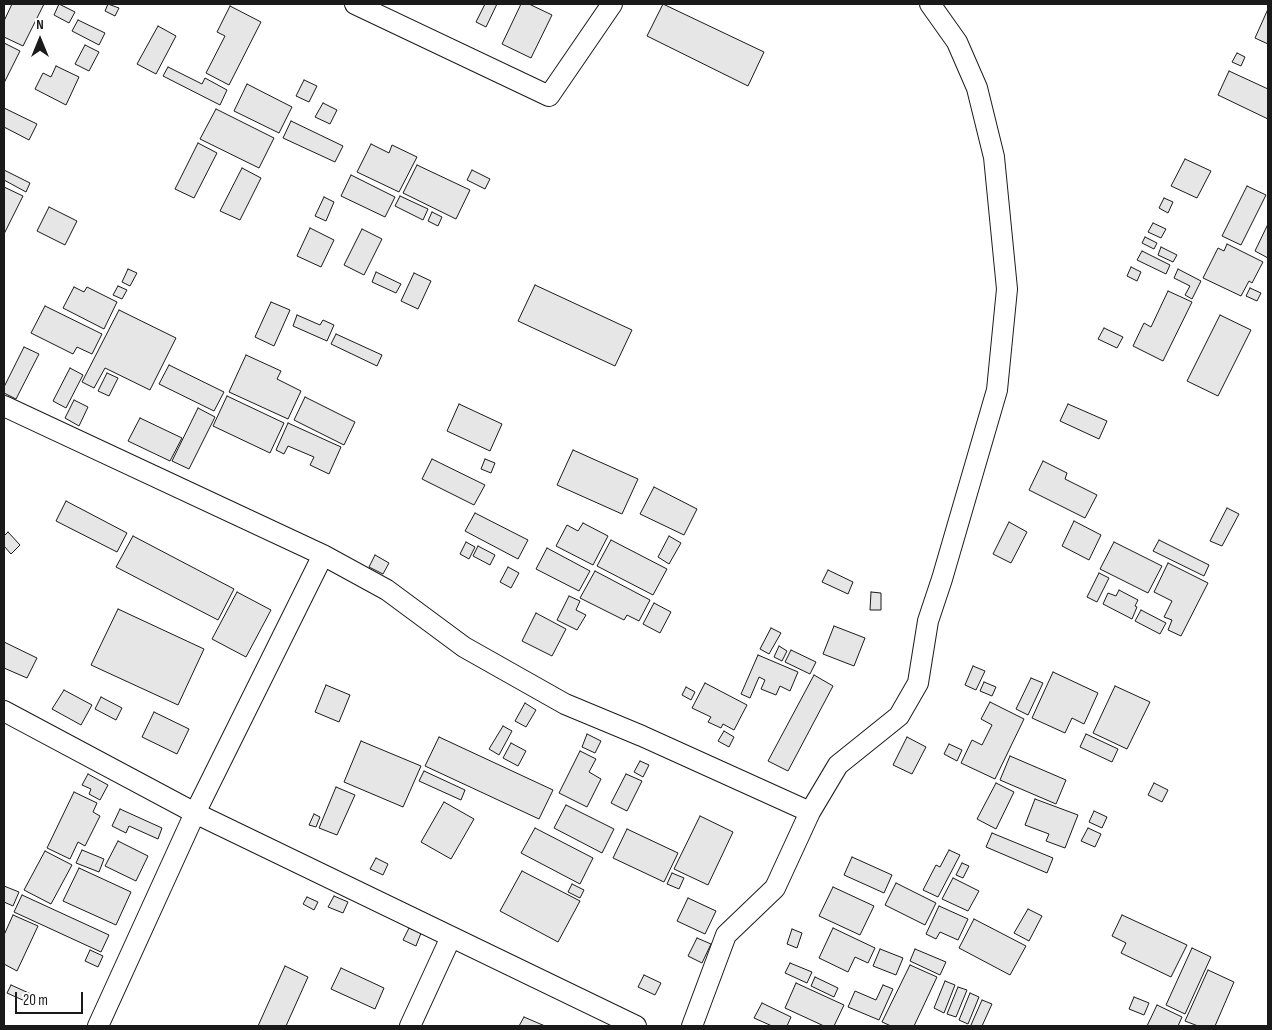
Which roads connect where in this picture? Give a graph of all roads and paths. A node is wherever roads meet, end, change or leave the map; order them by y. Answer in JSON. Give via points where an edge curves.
{"nodes":[{"id":1,"x":355,"y":4,"type":"edge"},
{"id":2,"x":612,"y":4,"type":"edge"},
{"id":3,"x":930,"y":4,"type":"edge"},
{"id":4,"x":4,"y":406,"type":"edge"},
{"id":5,"x":323,"y":556,"type":"junction"},
{"id":6,"x":4,"y":710,"type":"edge"},
{"id":7,"x":810,"y":812,"type":"junction"},
{"id":8,"x":195,"y":813,"type":"junction"},
{"id":9,"x":451,"y":937,"type":"junction"},
{"id":10,"x":98,"y":1026,"type":"edge"},
{"id":11,"x":410,"y":1026,"type":"edge"},
{"id":12,"x":636,"y":1026,"type":"edge"},
{"id":13,"x":692,"y":1026,"type":"edge"}],
"edges":[{"from":1,"to":2,"type":"street","via":[[549,96]]},
{"from":3,"to":7,"type":"street","via":[[957,42],[977,88],[994,156],[1007,289],[997,390],[928,621],[918,683],[899,716],[838,765]]},
{"from":4,"to":5,"type":"street"},
{"from":5,"to":7,"type":"street","via":[[387,590],[464,647],[565,704]]},
{"from":5,"to":8,"type":"street"},
{"from":6,"to":8,"type":"street"},
{"from":7,"to":13,"type":"street","via":[[775,888],[726,935]]},
{"from":8,"to":9,"type":"street"},
{"from":8,"to":10,"type":"street"},
{"from":9,"to":11,"type":"street"},
{"from":9,"to":12,"type":"street"}]}
